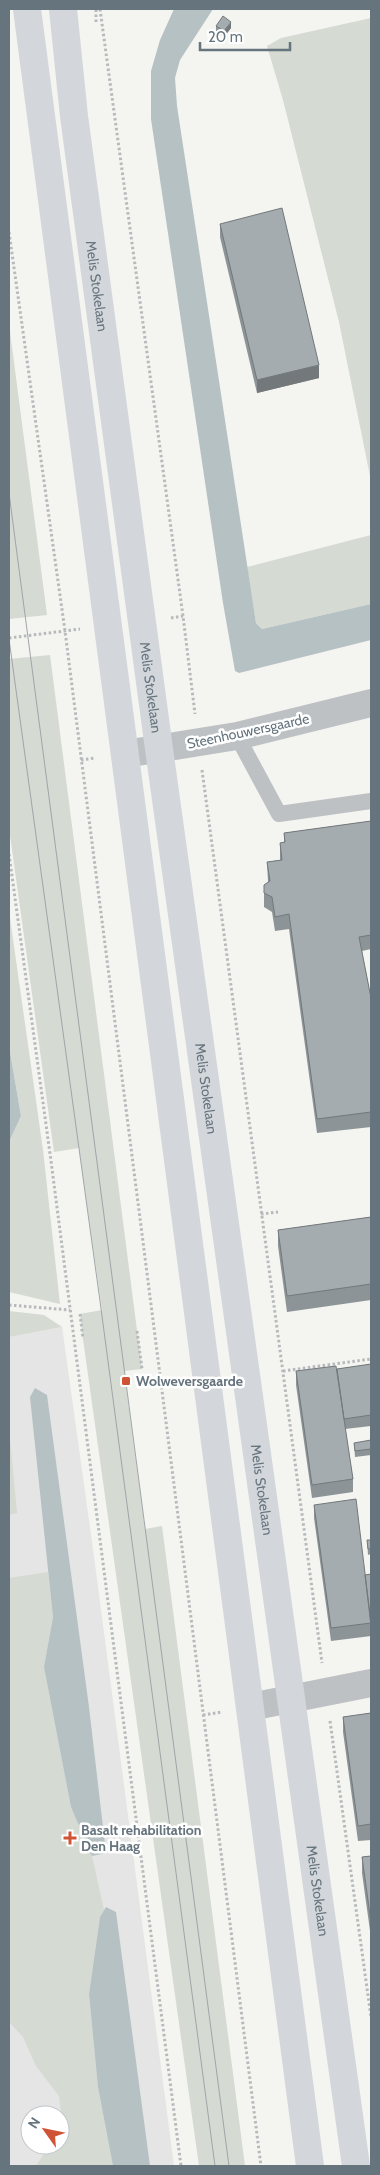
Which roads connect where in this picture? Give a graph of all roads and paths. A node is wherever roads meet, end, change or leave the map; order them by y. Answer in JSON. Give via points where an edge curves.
{"nodes":[{"id":1,"x":27,"y":9,"type":"edge"},
{"id":2,"x":63,"y":9,"type":"edge"},
{"id":3,"x":100,"y":9,"type":"edge"},
{"id":4,"x":9,"y":232,"type":"edge"},
{"id":5,"x":65,"y":631,"type":"junction"},
{"id":6,"x":9,"y":638,"type":"edge"},
{"id":7,"x":371,"y":703,"type":"edge"},
{"id":8,"x":238,"y":736,"type":"junction"},
{"id":9,"x":198,"y":742,"type":"junction"},
{"id":10,"x":159,"y":749,"type":"junction"},
{"id":11,"x":125,"y":754,"type":"junction"},
{"id":12,"x":371,"y":801,"type":"edge"},
{"id":13,"x":9,"y":854,"type":"edge"},
{"id":14,"x":278,"y":1212,"type":"dead end"},
{"id":15,"x":262,"y":1214,"type":"junction"},
{"id":16,"x":9,"y":1305,"type":"edge"},
{"id":17,"x":70,"y":1310,"type":"junction"},
{"id":18,"x":80,"y":1314,"type":"dead end"},
{"id":19,"x":137,"y":1330,"type":"dead end"},
{"id":20,"x":83,"y":1338,"type":"dead end"},
{"id":21,"x":371,"y":1359,"type":"edge"},
{"id":22,"x":142,"y":1369,"type":"dead end"},
{"id":23,"x":283,"y":1371,"type":"junction"},
{"id":24,"x":371,"y":1683,"type":"edge"},
{"id":25,"x":326,"y":1693,"type":"junction"},
{"id":26,"x":290,"y":1700,"type":"junction"},
{"id":27,"x":250,"y":1708,"type":"junction"},
{"id":28,"x":371,"y":2016,"type":"edge"},
{"id":29,"x":182,"y":2166,"type":"edge"},
{"id":30,"x":261,"y":2166,"type":"edge"},
{"id":31,"x":310,"y":2166,"type":"edge"},
{"id":32,"x":356,"y":2166,"type":"edge"}],
"edges":[{"from":1,"to":11,"type":"street"},
{"from":2,"to":10,"type":"street","name":"Melis Stokelaan","via":[[74,116]]},
{"from":3,"to":9,"type":"path"},
{"from":4,"to":5,"type":"path"},
{"from":5,"to":6,"type":"path"},
{"from":5,"to":30,"type":"path"},
{"from":7,"to":8,"type":"street","name":"Steenhouwersgaarde"},
{"from":8,"to":9,"type":"street","name":"Steenhouwersgaarde"},
{"from":8,"to":12,"type":"lane","via":[[279,814]]},
{"from":9,"to":10,"type":"street","name":"Steenhouwersgaarde"},
{"from":9,"to":15,"type":"path"},
{"from":10,"to":11,"type":"street","name":"Steenhouwersgaarde"},
{"from":10,"to":26,"type":"street","name":"Melis Stokelaan"},
{"from":11,"to":27,"type":"street"},
{"from":13,"to":17,"type":"path"},
{"from":14,"to":15,"type":"path"},
{"from":15,"to":23,"type":"path"},
{"from":16,"to":17,"type":"path"},
{"from":17,"to":29,"type":"path"},
{"from":18,"to":20,"type":"path"},
{"from":19,"to":22,"type":"path"},
{"from":21,"to":23,"type":"path"},
{"from":23,"to":25,"type":"path"},
{"from":24,"to":25,"type":"street"},
{"from":25,"to":26,"type":"street"},
{"from":25,"to":28,"type":"path"},
{"from":26,"to":27,"type":"street"},
{"from":26,"to":32,"type":"street","name":"Melis Stokelaan"},
{"from":27,"to":31,"type":"street"}]}
